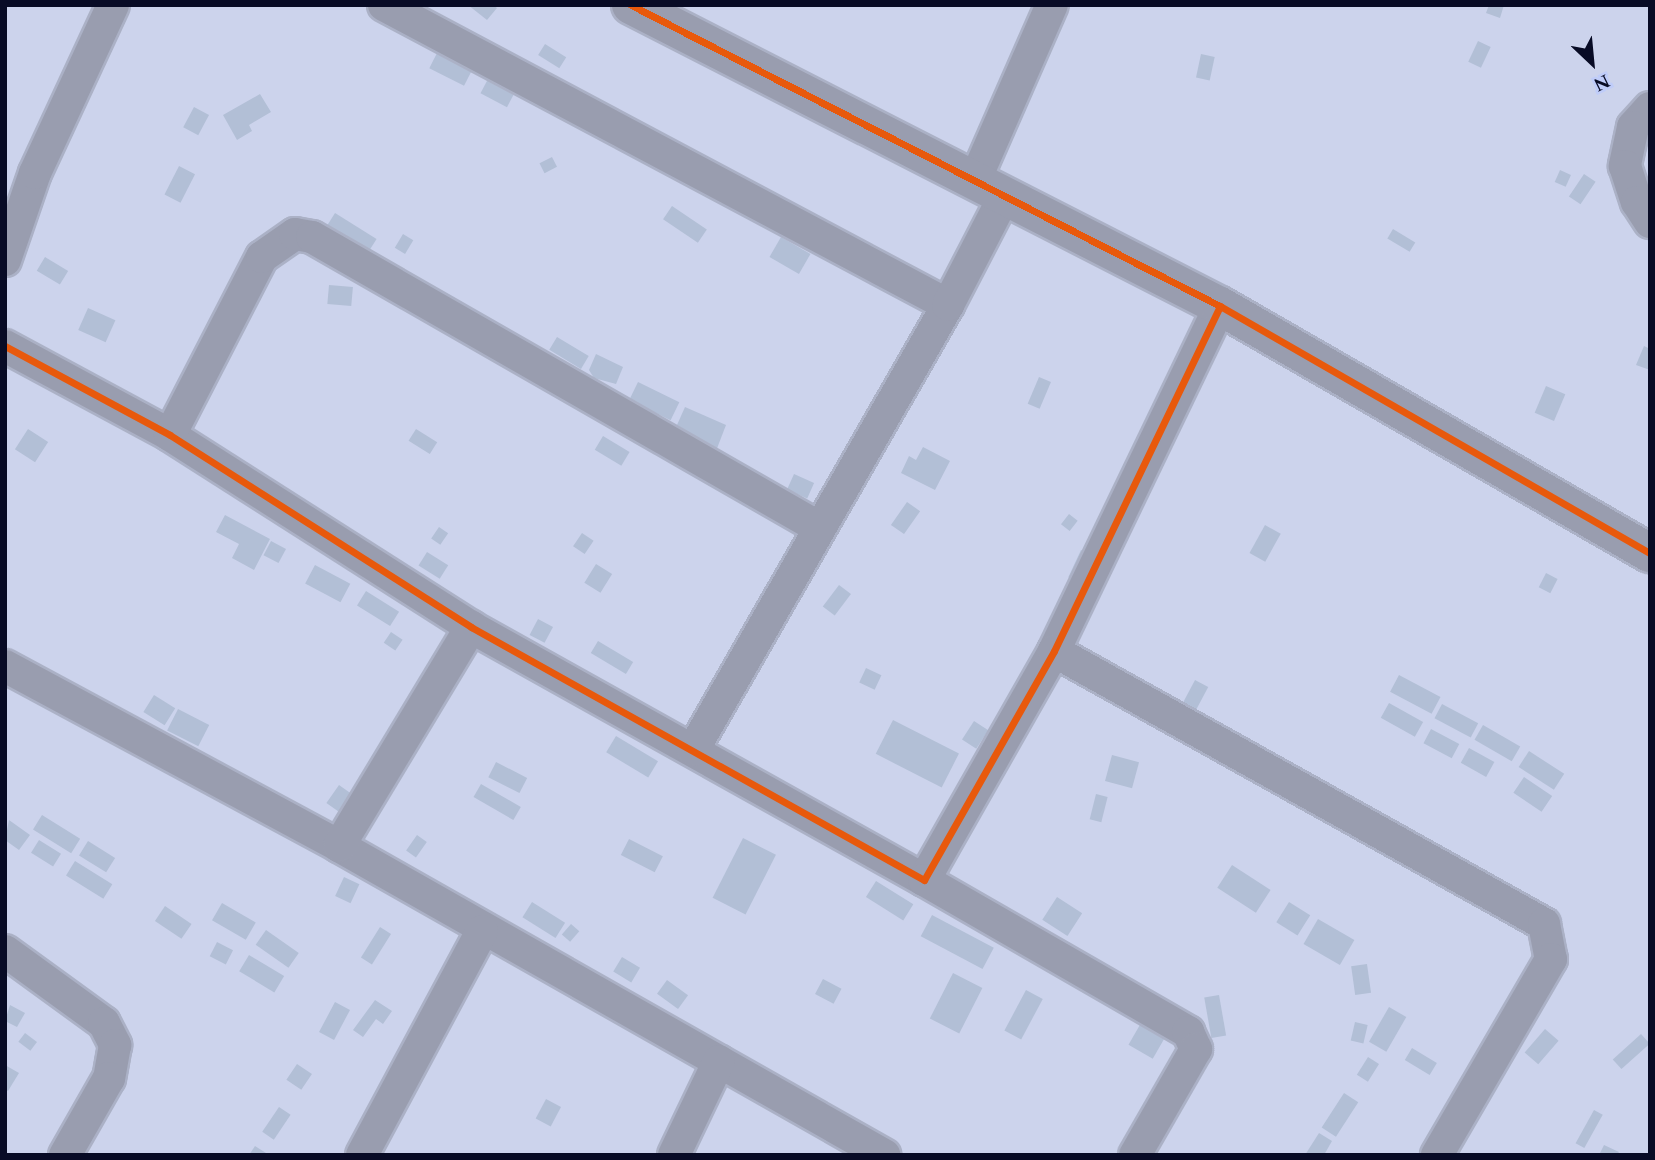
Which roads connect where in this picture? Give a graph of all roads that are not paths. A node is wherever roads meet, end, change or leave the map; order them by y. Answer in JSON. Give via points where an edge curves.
{"nodes":[{"id":1,"x":113,"y":5,"type":"edge"},
{"id":2,"x":384,"y":5,"type":"edge"},
{"id":3,"x":631,"y":5,"type":"edge"},
{"id":4,"x":1052,"y":5,"type":"edge"},
{"id":5,"x":1650,"y":108,"type":"edge"},
{"id":6,"x":990,"y":188,"type":"junction"},
{"id":7,"x":1650,"y":222,"type":"edge"},
{"id":8,"x":5,"y":260,"type":"edge"},
{"id":9,"x":948,"y":305,"type":"junction"},
{"id":10,"x":1220,"y":306,"type":"junction"},
{"id":11,"x":5,"y":346,"type":"edge"},
{"id":12,"x":170,"y":435,"type":"junction"},
{"id":13,"x":818,"y":527,"type":"junction"},
{"id":14,"x":1650,"y":553,"type":"edge"},
{"id":15,"x":471,"y":627,"type":"junction"},
{"id":16,"x":1054,"y":651,"type":"junction"},
{"id":17,"x":5,"y":666,"type":"edge"},
{"id":18,"x":693,"y":750,"type":"junction"},
{"id":19,"x":338,"y":846,"type":"junction"},
{"id":20,"x":924,"y":880,"type":"junction"},
{"id":21,"x":482,"y":931,"type":"junction"},
{"id":22,"x":5,"y":951,"type":"edge"},
{"id":23,"x":719,"y":1061,"type":"junction"},
{"id":24,"x":65,"y":1155,"type":"edge"},
{"id":25,"x":362,"y":1155,"type":"edge"},
{"id":26,"x":674,"y":1155,"type":"edge"},
{"id":27,"x":884,"y":1155,"type":"edge"},
{"id":28,"x":1135,"y":1155,"type":"edge"},
{"id":29,"x":1437,"y":1155,"type":"edge"}],
"edges":[{"from":1,"to":8,"type":"street","via":[[35,173]]},
{"from":2,"to":9,"type":"street"},
{"from":3,"to":6,"type":"street"},
{"from":4,"to":6,"type":"street"},
{"from":5,"to":7,"type":"street","via":[[1633,127],[1625,166],[1637,202]]},
{"from":6,"to":9,"type":"street"},
{"from":6,"to":10,"type":"street"},
{"from":9,"to":13,"type":"street"},
{"from":10,"to":14,"type":"street"},
{"from":10,"to":16,"type":"street"},
{"from":11,"to":12,"type":"street"},
{"from":12,"to":13,"type":"street","via":[[262,257],[295,234],[312,237]]},
{"from":12,"to":15,"type":"street"},
{"from":13,"to":18,"type":"street"},
{"from":15,"to":18,"type":"street"},
{"from":15,"to":19,"type":"street"},
{"from":16,"to":20,"type":"street"},
{"from":16,"to":29,"type":"street","via":[[1544,924],[1550,959]]},
{"from":17,"to":19,"type":"street"},
{"from":18,"to":20,"type":"street"},
{"from":19,"to":21,"type":"street"},
{"from":20,"to":28,"type":"street","via":[[1188,1032],[1196,1049]]},
{"from":21,"to":23,"type":"street"},
{"from":21,"to":25,"type":"street"},
{"from":22,"to":24,"type":"street","via":[[104,1023],[115,1045],[110,1078]]},
{"from":23,"to":26,"type":"street"},
{"from":23,"to":27,"type":"street"}]}
